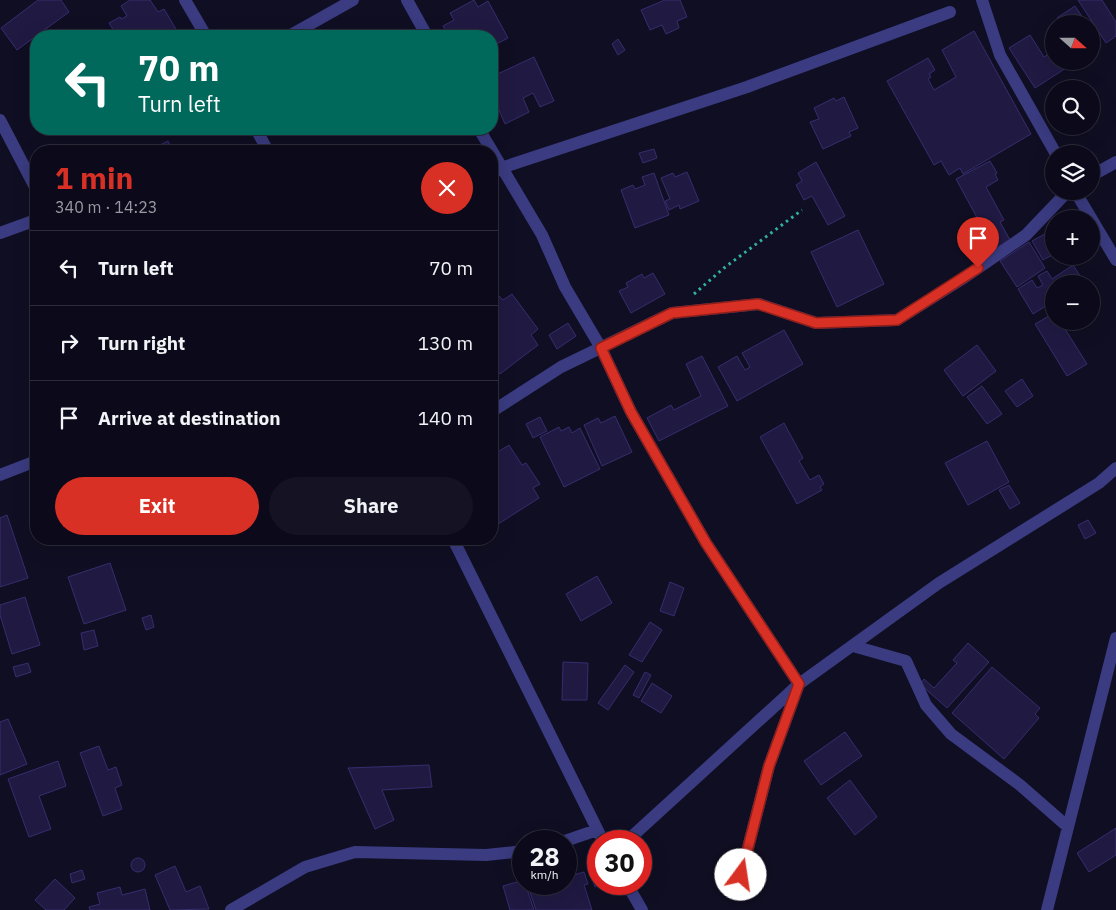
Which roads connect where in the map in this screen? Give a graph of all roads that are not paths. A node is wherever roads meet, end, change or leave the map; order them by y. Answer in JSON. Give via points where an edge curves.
{"nodes":[{"id":1,"x":185,"y":0,"type":"edge"},
{"id":2,"x":353,"y":0,"type":"edge"},
{"id":3,"x":407,"y":0,"type":"edge"},
{"id":4,"x":982,"y":0,"type":"edge"},
{"id":5,"x":950,"y":12,"type":"dead end"},
{"id":6,"x":202,"y":30,"type":"edge"},
{"id":7,"x":300,"y":30,"type":"edge"},
{"id":8,"x":424,"y":30,"type":"edge"},
{"id":9,"x":0,"y":120,"type":"edge"},
{"id":10,"x":1051,"y":145,"type":"edge"},
{"id":11,"x":498,"y":158,"type":"edge"},
{"id":12,"x":1116,"y":162,"type":"edge"},
{"id":13,"x":504,"y":167,"type":"junction"},
{"id":14,"x":498,"y":170,"type":"edge"},
{"id":15,"x":1100,"y":171,"type":"edge"},
{"id":16,"x":30,"y":178,"type":"edge"},
{"id":17,"x":1059,"y":200,"type":"edge"},
{"id":18,"x":1080,"y":200,"type":"edge"},
{"id":19,"x":30,"y":222,"type":"edge"},
{"id":20,"x":0,"y":233,"type":"edge"},
{"id":21,"x":1116,"y":260,"type":"edge"},
{"id":22,"x":601,"y":348,"type":"junction"},
{"id":23,"x":498,"y":408,"type":"edge"},
{"id":24,"x":30,"y":463,"type":"edge"},
{"id":25,"x":1116,"y":468,"type":"edge"},
{"id":26,"x":0,"y":475,"type":"edge"},
{"id":27,"x":456,"y":545,"type":"edge"},
{"id":28,"x":1116,"y":638,"type":"edge"},
{"id":29,"x":853,"y":646,"type":"junction"},
{"id":30,"x":799,"y":684,"type":"junction"},
{"id":31,"x":1068,"y":827,"type":"junction"},
{"id":32,"x":596,"y":830,"type":"edge"},
{"id":33,"x":639,"y":830,"type":"edge"},
{"id":34,"x":512,"y":852,"type":"edge"},
{"id":35,"x":741,"y":875,"type":"dead end"},
{"id":36,"x":633,"y":895,"type":"edge"},
{"id":37,"x":230,"y":910,"type":"edge"},
{"id":38,"x":642,"y":910,"type":"edge"},
{"id":39,"x":1047,"y":910,"type":"edge"}],
"edges":[{"from":1,"to":6,"type":"street"},
{"from":2,"to":7,"type":"street"},
{"from":3,"to":8,"type":"street"},
{"from":4,"to":10,"type":"street","via":[[1000,55]]},
{"from":5,"to":13,"type":"street","via":[[747,86]]},
{"from":9,"to":16,"type":"street"},
{"from":11,"to":13,"type":"street"},
{"from":12,"to":15,"type":"street"},
{"from":13,"to":14,"type":"street"},
{"from":13,"to":22,"type":"street","via":[[542,235],[565,287]]},
{"from":17,"to":22,"type":"street","via":[[1026,235],[897,320],[816,323],[758,304],[672,313]]},
{"from":18,"to":21,"type":"street"},
{"from":19,"to":20,"type":"street"},
{"from":22,"to":23,"type":"street","via":[[561,368]]},
{"from":22,"to":30,"type":"street","via":[[631,412],[706,543]]},
{"from":24,"to":26,"type":"street"},
{"from":25,"to":29,"type":"street","via":[[1099,483],[939,584]]},
{"from":27,"to":32,"type":"street"},
{"from":28,"to":31,"type":"street"},
{"from":29,"to":30,"type":"street"},
{"from":29,"to":31,"type":"street","via":[[906,661],[926,705],[951,734],[1020,785]]},
{"from":30,"to":33,"type":"street"},
{"from":30,"to":35,"type":"street","via":[[769,766]]},
{"from":31,"to":39,"type":"street"},
{"from":34,"to":37,"type":"street","via":[[486,855],[355,852],[305,867]]},
{"from":36,"to":38,"type":"street"}]}
